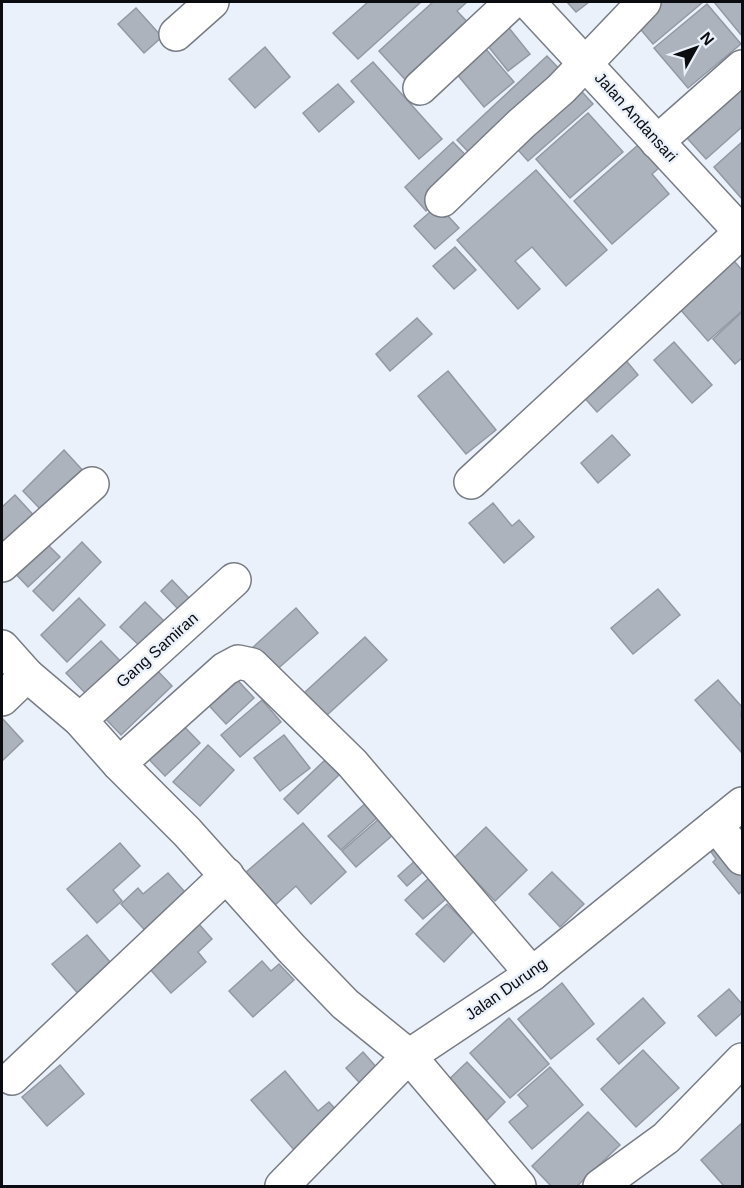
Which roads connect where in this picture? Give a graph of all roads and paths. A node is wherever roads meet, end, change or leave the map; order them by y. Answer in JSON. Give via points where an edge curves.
{"nodes":[{"id":1,"x":212,"y":2,"type":"edge"},
{"id":2,"x":527,"y":2,"type":"edge"},
{"id":3,"x":644,"y":2,"type":"edge"},
{"id":4,"x":176,"y":34,"type":"dead end"},
{"id":5,"x":586,"y":62,"type":"junction"},
{"id":6,"x":742,"y":67,"type":"edge"},
{"id":7,"x":420,"y":88,"type":"dead end"},
{"id":8,"x":657,"y":141,"type":"junction"},
{"id":9,"x":442,"y":200,"type":"dead end"},
{"id":10,"x":742,"y":233,"type":"edge"},
{"id":11,"x":471,"y":482,"type":"dead end"},
{"id":12,"x":92,"y":484,"type":"dead end"},
{"id":13,"x":2,"y":565,"type":"edge"},
{"id":14,"x":234,"y":580,"type":"dead end"},
{"id":15,"x":2,"y":647,"type":"edge"},
{"id":16,"x":27,"y":675,"type":"junction"},
{"id":17,"x":2,"y":699,"type":"edge"},
{"id":18,"x":80,"y":720,"type":"junction"},
{"id":19,"x":119,"y":764,"type":"junction"},
{"id":20,"x":742,"y":804,"type":"edge"},
{"id":21,"x":716,"y":825,"type":"junction"},
{"id":22,"x":742,"y":858,"type":"edge"},
{"id":23,"x":227,"y":875,"type":"junction"},
{"id":24,"x":532,"y":974,"type":"junction"},
{"id":25,"x":409,"y":1056,"type":"junction"},
{"id":26,"x":742,"y":1060,"type":"edge"},
{"id":27,"x":12,"y":1078,"type":"dead end"},
{"id":28,"x":282,"y":1186,"type":"edge"},
{"id":29,"x":519,"y":1186,"type":"edge"},
{"id":30,"x":600,"y":1186,"type":"edge"}],
"edges":[{"from":1,"to":4,"type":"street"},
{"from":2,"to":5,"type":"street","name":"Jalan Andansari"},
{"from":2,"to":7,"type":"street"},
{"from":3,"to":5,"type":"street"},
{"from":5,"to":8,"type":"street","name":"Jalan Andansari"},
{"from":5,"to":9,"type":"street"},
{"from":6,"to":8,"type":"street"},
{"from":8,"to":10,"type":"street","name":"Jalan Andansari"},
{"from":10,"to":11,"type":"street"},
{"from":12,"to":13,"type":"street"},
{"from":14,"to":18,"type":"street","name":"Gang Samiran"},
{"from":15,"to":16,"type":"street"},
{"from":16,"to":17,"type":"street"},
{"from":16,"to":18,"type":"street"},
{"from":18,"to":19,"type":"street"},
{"from":19,"to":23,"type":"street"},
{"from":19,"to":24,"type":"street","via":[[225,669],[238,662],[252,665],[352,763]]},
{"from":20,"to":21,"type":"street","name":"Jalan Durung"},
{"from":21,"to":22,"type":"street"},
{"from":21,"to":24,"type":"street","name":"Jalan Durung"},
{"from":23,"to":25,"type":"street","via":[[345,1004]]},
{"from":23,"to":27,"type":"street"},
{"from":24,"to":25,"type":"street","name":"Jalan Durung"},
{"from":25,"to":28,"type":"street","name":"Jalan Durung"},
{"from":25,"to":29,"type":"street"},
{"from":26,"to":30,"type":"street","via":[[666,1138]]}]}
